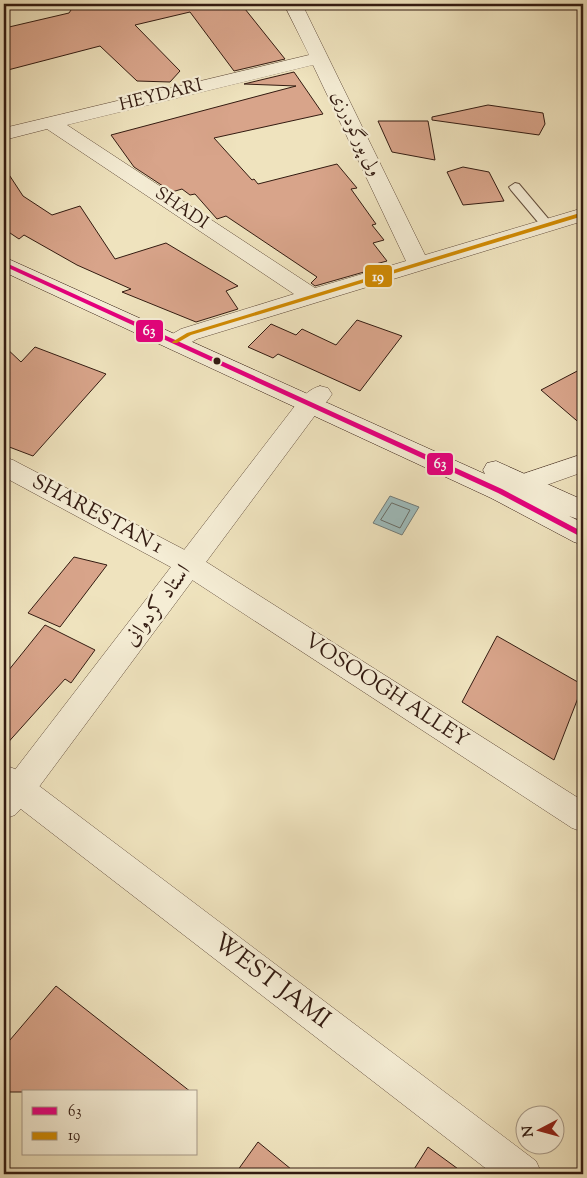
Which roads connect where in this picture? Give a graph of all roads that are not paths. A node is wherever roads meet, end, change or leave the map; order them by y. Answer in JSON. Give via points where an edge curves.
{"nodes":[{"id":1,"x":293,"y":4,"type":"edge"},
{"id":2,"x":318,"y":58,"type":"junction"},
{"id":3,"x":50,"y":122,"type":"junction"},
{"id":4,"x":4,"y":134,"type":"edge"},
{"id":5,"x":516,"y":187,"type":"dead end"},
{"id":6,"x":583,"y":214,"type":"edge"},
{"id":7,"x":547,"y":225,"type":"junction"},
{"id":8,"x":4,"y":250,"type":"edge"},
{"id":9,"x":4,"y":264,"type":"edge"},
{"id":10,"x":418,"y":264,"type":"junction"},
{"id":11,"x":312,"y":296,"type":"junction"},
{"id":12,"x":182,"y":338,"type":"junction"},
{"id":13,"x":315,"y":399,"type":"junction"},
{"id":14,"x":583,"y":463,"type":"edge"},
{"id":15,"x":4,"y":466,"type":"edge"},
{"id":16,"x":526,"y":483,"type":"junction"},
{"id":17,"x":500,"y":491,"type":"junction"},
{"id":18,"x":583,"y":511,"type":"edge"},
{"id":19,"x":583,"y":535,"type":"edge"},
{"id":20,"x":190,"y":564,"type":"junction"},
{"id":21,"x":9,"y":791,"type":"edge"},
{"id":22,"x":583,"y":818,"type":"edge"},
{"id":23,"x":523,"y":1174,"type":"edge"}],
"edges":[{"from":1,"to":2,"type":"street","name":"ولی پورگودرزی"},
{"from":2,"to":3,"type":"street","name":"HEYDARI"},
{"from":2,"to":10,"type":"street","name":"ولی پورگودرزی"},
{"from":3,"to":4,"type":"street","name":"HEYDARI"},
{"from":3,"to":11,"type":"street","name":"SHADI"},
{"from":5,"to":7,"type":"lane"},
{"from":6,"to":7,"type":"street"},
{"from":7,"to":10,"type":"street"},
{"from":8,"to":12,"type":"street"},
{"from":9,"to":12,"type":"street"},
{"from":10,"to":11,"type":"street"},
{"from":11,"to":12,"type":"street"},
{"from":12,"to":13,"type":"street"},
{"from":13,"to":16,"type":"street"},
{"from":13,"to":17,"type":"street"},
{"from":13,"to":20,"type":"street","name":"استاد کردوانی"},
{"from":14,"to":16,"type":"street"},
{"from":15,"to":20,"type":"street","name":"SHARESTAN 1"},
{"from":16,"to":17,"type":"street"},
{"from":16,"to":18,"type":"street"},
{"from":17,"to":19,"type":"street"},
{"from":20,"to":21,"type":"street","name":"استاد کردوانی"},
{"from":20,"to":22,"type":"street","name":"VOSOOGH ALLEY"},
{"from":21,"to":23,"type":"street","name":"WEST JAMI"}]}
